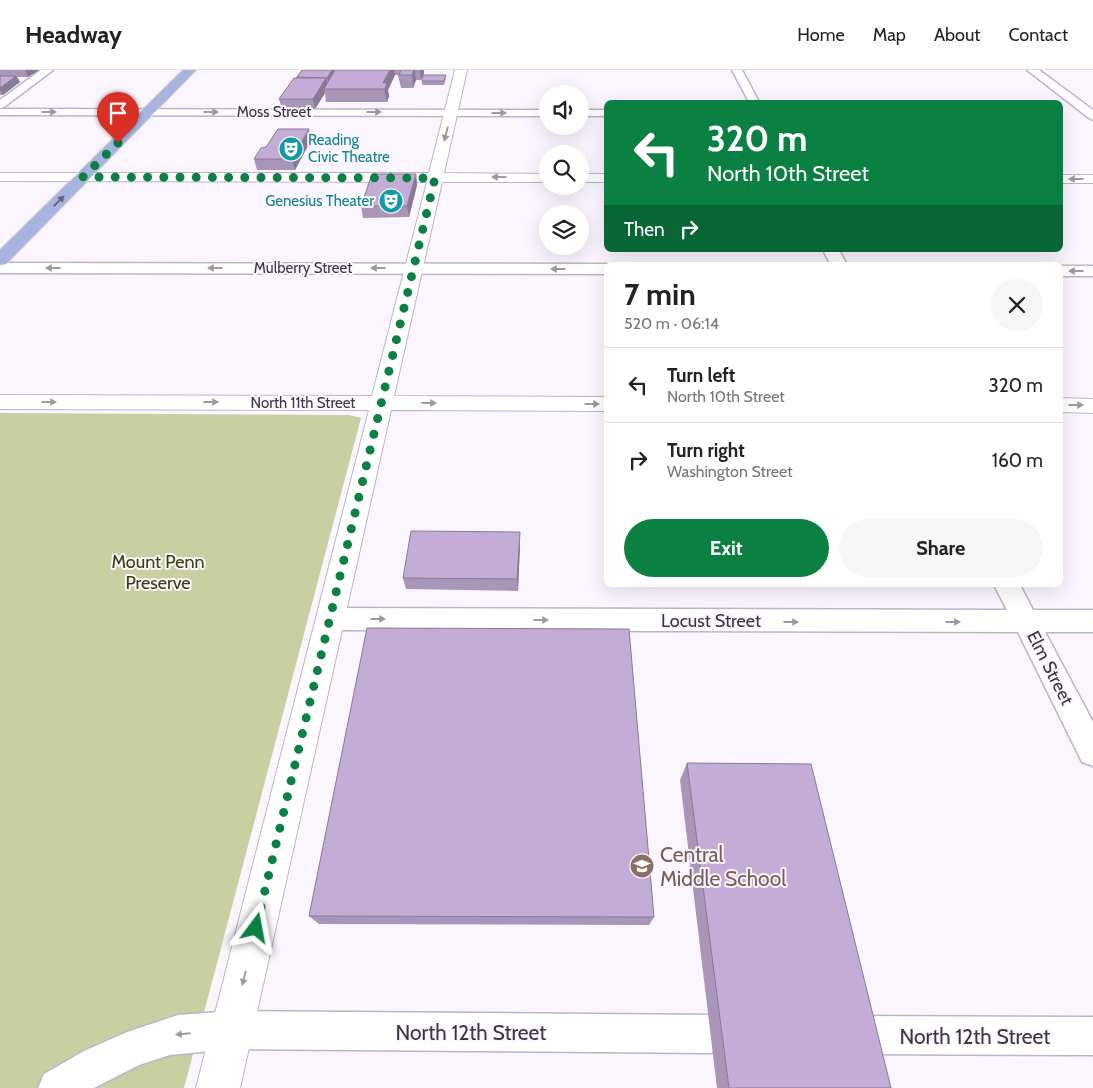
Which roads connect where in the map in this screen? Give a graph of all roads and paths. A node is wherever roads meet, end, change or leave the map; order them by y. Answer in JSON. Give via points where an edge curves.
{"nodes":[{"id":1,"x":48,"y":70,"type":"edge"},
{"id":2,"x":190,"y":70,"type":"edge"},
{"id":3,"x":461,"y":70,"type":"edge"},
{"id":4,"x":737,"y":70,"type":"edge"},
{"id":5,"x":1032,"y":70,"type":"edge"},
{"id":6,"x":753,"y":100,"type":"edge"},
{"id":7,"x":0,"y":105,"type":"edge"},
{"id":8,"x":0,"y":112,"type":"edge"},
{"id":9,"x":148,"y":112,"type":"junction"},
{"id":10,"x":451,"y":112,"type":"junction"},
{"id":11,"x":539,"y":113,"type":"edge"},
{"id":12,"x":589,"y":113,"type":"edge"},
{"id":13,"x":604,"y":113,"type":"edge"},
{"id":14,"x":1067,"y":113,"type":"dead end"},
{"id":15,"x":1091,"y":114,"type":"edge"},
{"id":16,"x":0,"y":177,"type":"edge"},
{"id":17,"x":83,"y":177,"type":"junction"},
{"id":18,"x":435,"y":178,"type":"junction"},
{"id":19,"x":539,"y":178,"type":"edge"},
{"id":20,"x":589,"y":178,"type":"edge"},
{"id":21,"x":604,"y":178,"type":"edge"},
{"id":22,"x":1063,"y":179,"type":"edge"},
{"id":23,"x":1093,"y":179,"type":"edge"},
{"id":24,"x":0,"y":260,"type":"edge"},
{"id":25,"x":0,"y":268,"type":"edge"},
{"id":26,"x":413,"y":268,"type":"junction"},
{"id":27,"x":604,"y":269,"type":"edge"},
{"id":28,"x":1063,"y":271,"type":"edge"},
{"id":29,"x":1093,"y":271,"type":"edge"},
{"id":30,"x":0,"y":402,"type":"edge"},
{"id":31,"x":381,"y":403,"type":"junction"},
{"id":32,"x":604,"y":404,"type":"edge"},
{"id":33,"x":1063,"y":406,"type":"edge"},
{"id":34,"x":1093,"y":406,"type":"edge"},
{"id":35,"x":1008,"y":587,"type":"edge"},
{"id":36,"x":330,"y":619,"type":"junction"},
{"id":37,"x":1093,"y":621,"type":"edge"},
{"id":38,"x":1026,"y":622,"type":"junction"},
{"id":39,"x":1093,"y":752,"type":"edge"},
{"id":40,"x":232,"y":1030,"type":"junction"},
{"id":41,"x":711,"y":1034,"type":"dead end"},
{"id":42,"x":857,"y":1035,"type":"edge"},
{"id":43,"x":1093,"y":1036,"type":"edge"},
{"id":44,"x":58,"y":1088,"type":"edge"},
{"id":45,"x":218,"y":1088,"type":"edge"}],
"edges":[{"from":1,"to":7,"type":"street"},
{"from":2,"to":9,"type":"main road"},
{"from":3,"to":10,"type":"street"},
{"from":4,"to":6,"type":"street"},
{"from":5,"to":15,"type":"street"},
{"from":8,"to":9,"type":"street","name":"Moss Street","one_way":true},
{"from":9,"to":10,"type":"street","name":"Moss Street","one_way":true},
{"from":9,"to":17,"type":"main road"},
{"from":10,"to":11,"type":"street","name":"Moss Street","one_way":true},
{"from":10,"to":18,"type":"street","one_way":true},
{"from":12,"to":13,"type":"street"},
{"from":14,"to":15,"type":"street"},
{"from":16,"to":17,"type":"street"},
{"from":17,"to":18,"type":"street"},
{"from":24,"to":17,"type":"main road","one_way":true},
{"from":19,"to":18,"type":"street","one_way":true},
{"from":18,"to":26,"type":"street"},
{"from":20,"to":21,"type":"street"},
{"from":23,"to":22,"type":"street","one_way":true},
{"from":26,"to":25,"type":"street","name":"Mulberry Street","one_way":true},
{"from":27,"to":26,"type":"street","name":"Mulberry Street","one_way":true},
{"from":26,"to":31,"type":"street"},
{"from":29,"to":28,"type":"street","one_way":true},
{"from":30,"to":31,"type":"street","name":"North 11th Street","one_way":true},
{"from":31,"to":32,"type":"street","name":"North 11th Street","one_way":true},
{"from":31,"to":36,"type":"street"},
{"from":33,"to":34,"type":"street","one_way":true},
{"from":35,"to":38,"type":"street","name":"Elm Street"},
{"from":36,"to":38,"type":"street","name":"Locust Street","one_way":true},
{"from":36,"to":40,"type":"street","one_way":true},
{"from":37,"to":38,"type":"street","name":"Locust Street"},
{"from":38,"to":39,"type":"street","name":"Elm Street"},
{"from":40,"to":41,"type":"street","name":"North 12th Street"},
{"from":40,"to":44,"type":"street","name":"North 12th Street","one_way":true,"via":[[172,1036],[140,1045]]},
{"from":40,"to":45,"type":"street"},
{"from":42,"to":43,"type":"street","name":"North 12th Street"}]}
